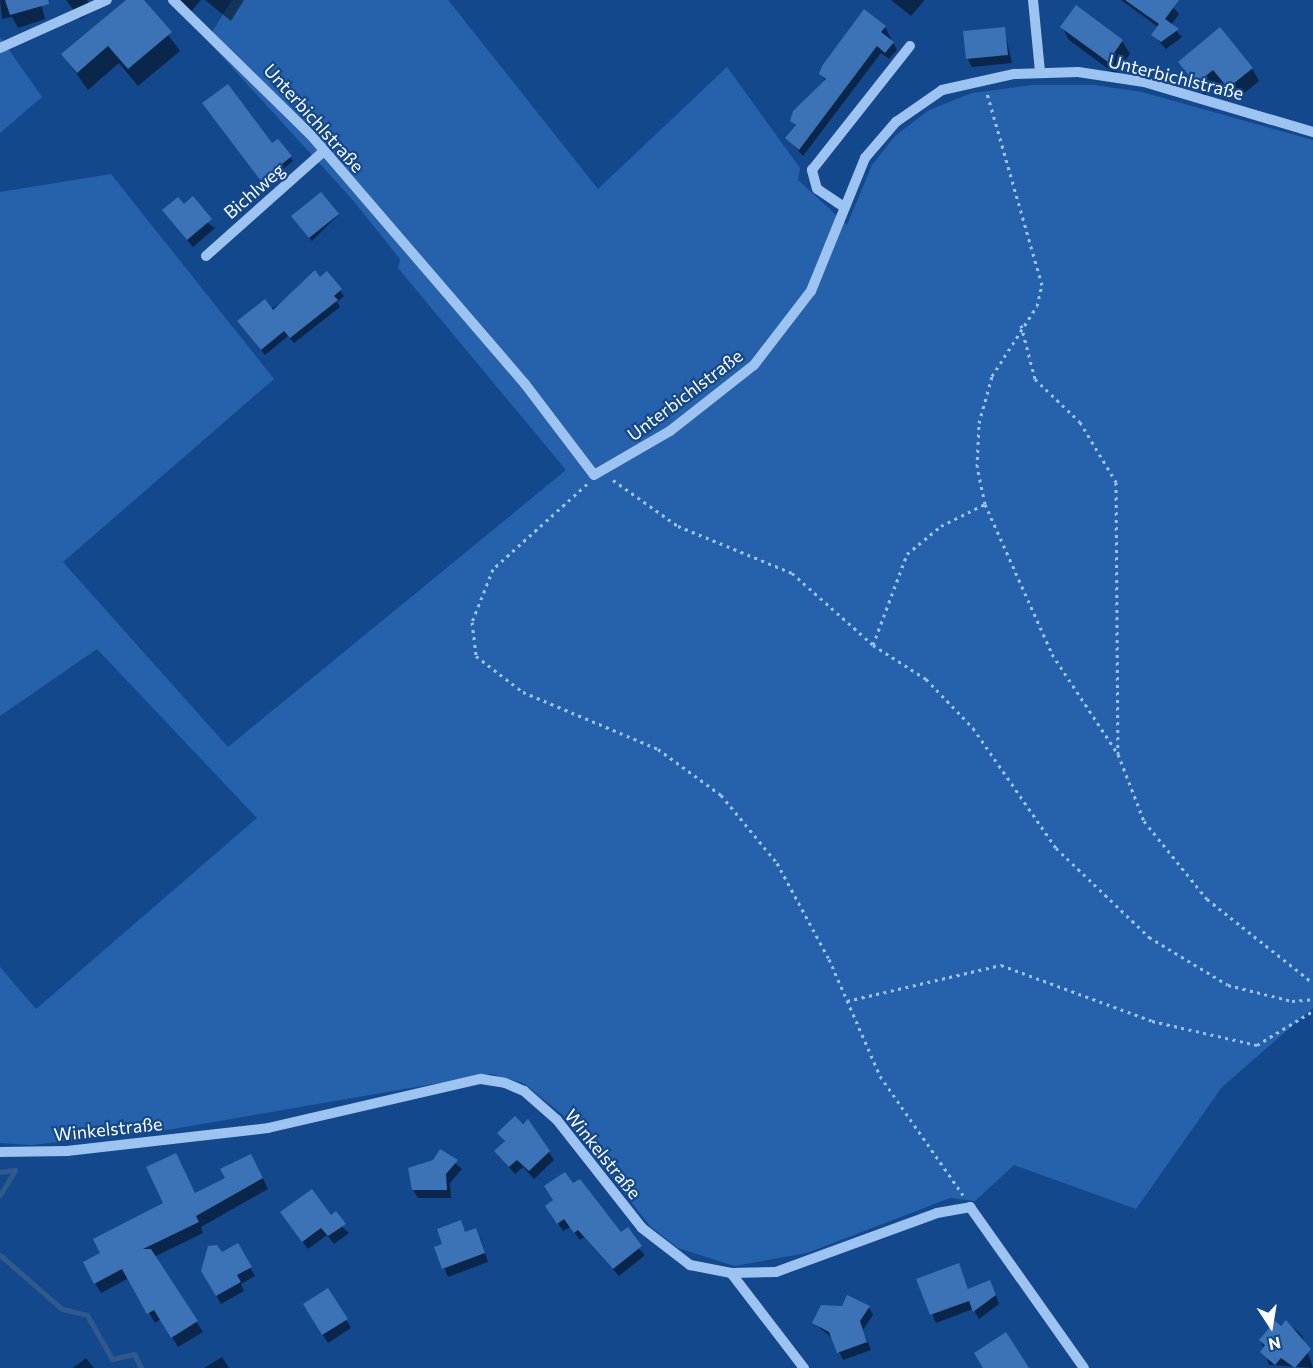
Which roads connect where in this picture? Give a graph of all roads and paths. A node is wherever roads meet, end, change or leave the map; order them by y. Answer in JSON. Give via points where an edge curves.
{"nodes":[{"id":1,"x":107,"y":0,"type":"edge"},
{"id":2,"x":173,"y":0,"type":"edge"},
{"id":3,"x":1033,"y":0,"type":"edge"},
{"id":4,"x":910,"y":46,"type":"dead end"},
{"id":5,"x":0,"y":48,"type":"edge"},
{"id":6,"x":1040,"y":71,"type":"junction"},
{"id":7,"x":983,"y":80,"type":"junction"},
{"id":8,"x":1313,"y":132,"type":"edge"},
{"id":9,"x":324,"y":152,"type":"junction"},
{"id":10,"x":844,"y":207,"type":"junction"},
{"id":11,"x":206,"y":256,"type":"dead end"},
{"id":12,"x":1021,"y":325,"type":"junction"},
{"id":13,"x":601,"y":475,"type":"junction"},
{"id":14,"x":985,"y":504,"type":"junction"},
{"id":15,"x":873,"y":645,"type":"junction"},
{"id":16,"x":1118,"y":754,"type":"junction"},
{"id":17,"x":1313,"y":983,"type":"edge"},
{"id":18,"x":1313,"y":999,"type":"edge"},
{"id":19,"x":847,"y":1001,"type":"junction"},
{"id":20,"x":1313,"y":1011,"type":"edge"},
{"id":21,"x":0,"y":1152,"type":"edge"},
{"id":22,"x":970,"y":1207,"type":"junction"},
{"id":23,"x":731,"y":1273,"type":"junction"},
{"id":24,"x":804,"y":1368,"type":"edge"},
{"id":25,"x":1084,"y":1368,"type":"edge"}],
"edges":[{"from":1,"to":5,"type":"street"},
{"from":2,"to":9,"type":"street","name":"Unterbichlstraße","via":[[274,95]]},
{"from":3,"to":6,"type":"street"},
{"from":4,"to":10,"type":"street","via":[[812,170],[817,189]]},
{"from":6,"to":7,"type":"street","name":"Unterbichlstraße"},
{"from":6,"to":8,"type":"street","name":"Unterbichlstraße","via":[[1144,82]]},
{"from":7,"to":10,"type":"street","name":"Unterbichlstraße","via":[[942,90],[896,122],[865,158]]},
{"from":7,"to":12,"type":"path","via":[[1042,285],[1037,306]]},
{"from":9,"to":11,"type":"street","name":"Bichlweg"},
{"from":9,"to":13,"type":"street","name":"Unterbichlstraße"},
{"from":10,"to":13,"type":"street","name":"Unterbichlstraße","via":[[811,291],[754,365]]},
{"from":12,"to":14,"type":"path","via":[[992,376],[979,423],[977,467]]},
{"from":12,"to":16,"type":"path","via":[[1035,379],[1080,422],[1116,482]]},
{"from":13,"to":15,"type":"path","via":[[678,526],[792,573]]},
{"from":13,"to":19,"type":"path","via":[[493,569],[472,622],[476,656],[486,669],[523,692],[658,749],[721,795],[777,863]]},
{"from":14,"to":15,"type":"path","via":[[941,526],[907,554]]},
{"from":14,"to":16,"type":"path","via":[[1052,654]]},
{"from":15,"to":18,"type":"path","via":[[926,679],[966,721],[1056,848],[1149,937],[1228,985],[1292,1000]]},
{"from":16,"to":17,"type":"path","via":[[1144,821],[1207,899]]},
{"from":19,"to":20,"type":"path","via":[[1001,965],[1152,1021],[1257,1046]]},
{"from":19,"to":22,"type":"path","via":[[880,1076],[927,1137]]},
{"from":21,"to":23,"type":"street","name":"Winkelstraße","via":[[67,1151],[267,1128],[481,1079],[524,1091],[557,1120],[642,1228],[690,1265]]},
{"from":22,"to":23,"type":"street","name":"Winkelstraße","via":[[936,1213],[776,1272]]},
{"from":22,"to":25,"type":"street"},
{"from":23,"to":24,"type":"street"}]}
